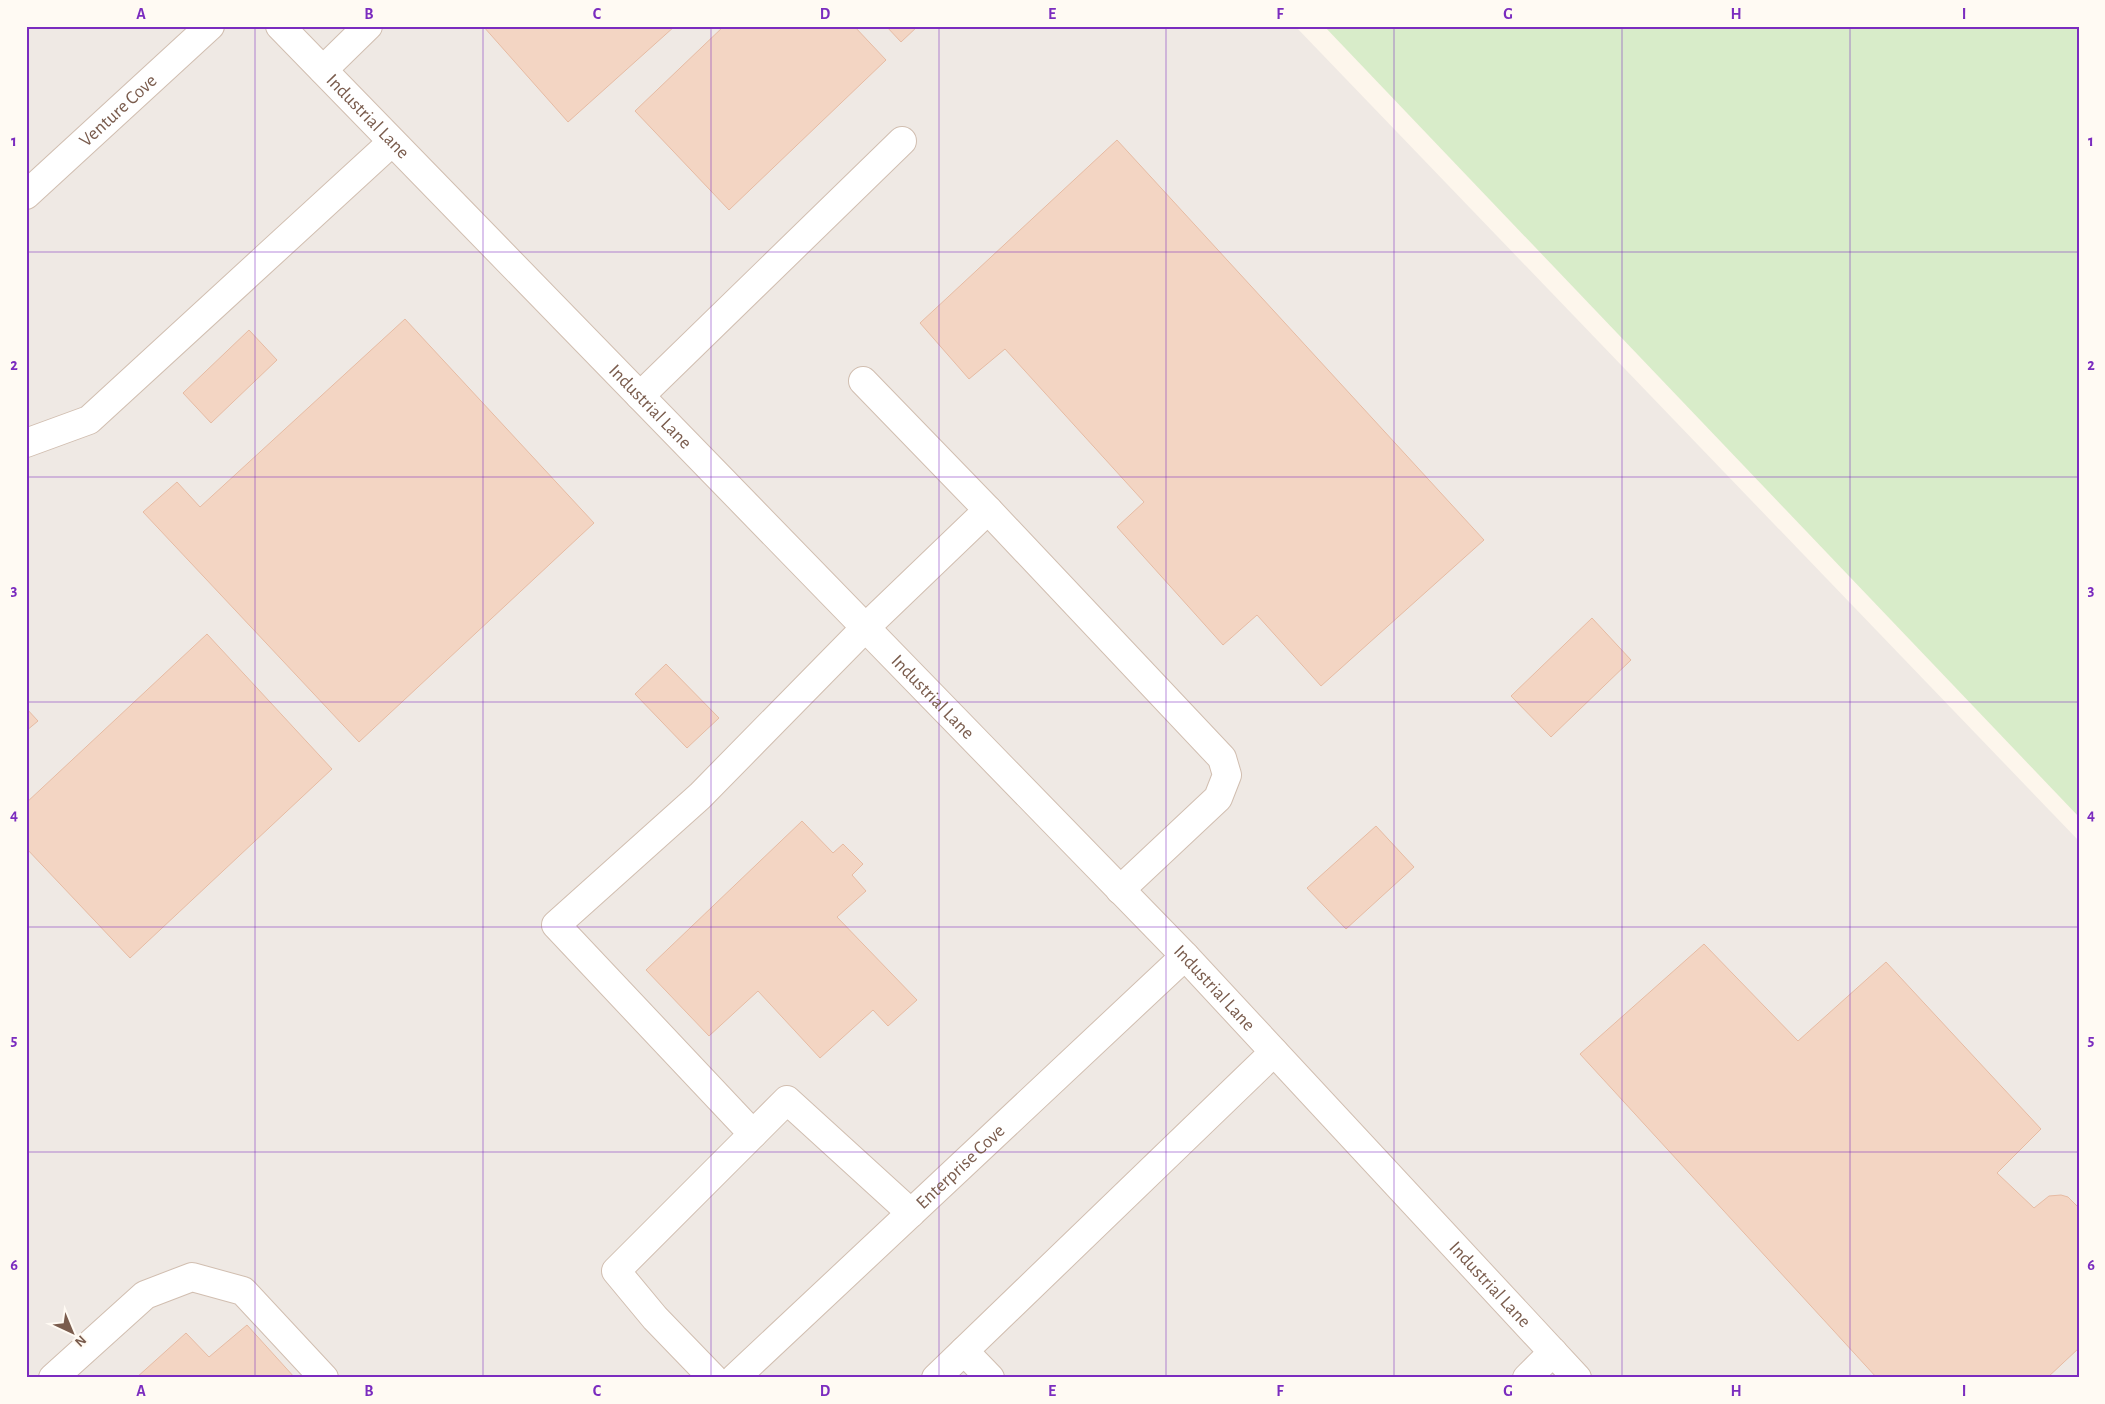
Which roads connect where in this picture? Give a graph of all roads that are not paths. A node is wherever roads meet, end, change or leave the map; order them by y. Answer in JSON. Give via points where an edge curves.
{"nodes":[{"id":1,"x":210,"y":26,"type":"edge"},
{"id":2,"x":280,"y":26,"type":"edge"},
{"id":3,"x":368,"y":26,"type":"edge"},
{"id":4,"x":322,"y":70,"type":"junction"},
{"id":5,"x":902,"y":141,"type":"dead end"},
{"id":6,"x":392,"y":142,"type":"junction"},
{"id":7,"x":26,"y":196,"type":"edge"},
{"id":8,"x":863,"y":382,"type":"dead end"},
{"id":9,"x":640,"y":396,"type":"junction"},
{"id":10,"x":26,"y":443,"type":"edge"},
{"id":11,"x":988,"y":510,"type":"junction"},
{"id":12,"x":865,"y":628,"type":"junction"},
{"id":13,"x":1120,"y":890,"type":"junction"},
{"id":14,"x":1185,"y":956,"type":"junction"},
{"id":15,"x":1274,"y":1052,"type":"junction"},
{"id":16,"x":752,"y":1134,"type":"junction"},
{"id":17,"x":912,"y":1213,"type":"junction"},
{"id":18,"x":964,"y":1351,"type":"junction"},
{"id":19,"x":1553,"y":1352,"type":"junction"},
{"id":20,"x":53,"y":1378,"type":"edge"},
{"id":21,"x":324,"y":1378,"type":"edge"},
{"id":22,"x":714,"y":1378,"type":"edge"},
{"id":23,"x":735,"y":1378,"type":"edge"},
{"id":24,"x":936,"y":1378,"type":"edge"},
{"id":25,"x":990,"y":1378,"type":"edge"},
{"id":26,"x":1527,"y":1378,"type":"edge"},
{"id":27,"x":1577,"y":1378,"type":"edge"}],
"edges":[{"from":1,"to":7,"type":"street","name":"Venture Cove"},
{"from":2,"to":4,"type":"street","name":"Industrial Lane"},
{"from":3,"to":4,"type":"street"},
{"from":4,"to":6,"type":"street","name":"Industrial Lane"},
{"from":5,"to":9,"type":"street"},
{"from":6,"to":9,"type":"street","name":"Industrial Lane"},
{"from":6,"to":10,"type":"street","via":[[89,420]]},
{"from":8,"to":11,"type":"street"},
{"from":9,"to":12,"type":"street","name":"Industrial Lane"},
{"from":11,"to":12,"type":"street"},
{"from":11,"to":13,"type":"street","via":[[1222,758],[1227,775],[1218,798]]},
{"from":12,"to":13,"type":"street","name":"Industrial Lane"},
{"from":12,"to":16,"type":"street","via":[[700,796],[556,925]]},
{"from":13,"to":14,"type":"street","name":"Industrial Lane"},
{"from":14,"to":15,"type":"street","name":"Industrial Lane"},
{"from":14,"to":17,"type":"street","name":"Enterprise Cove"},
{"from":15,"to":18,"type":"street"},
{"from":15,"to":19,"type":"street","name":"Industrial Lane"},
{"from":16,"to":17,"type":"street","via":[[787,1100]]},
{"from":16,"to":22,"type":"street","via":[[616,1271]]},
{"from":17,"to":23,"type":"street","name":"Enterprise Cove"},
{"from":18,"to":24,"type":"street"},
{"from":18,"to":25,"type":"street"},
{"from":19,"to":26,"type":"street"},
{"from":19,"to":27,"type":"street","name":"Industrial Lane"},
{"from":20,"to":21,"type":"street","via":[[145,1295],[192,1278],[243,1291]]}]}
